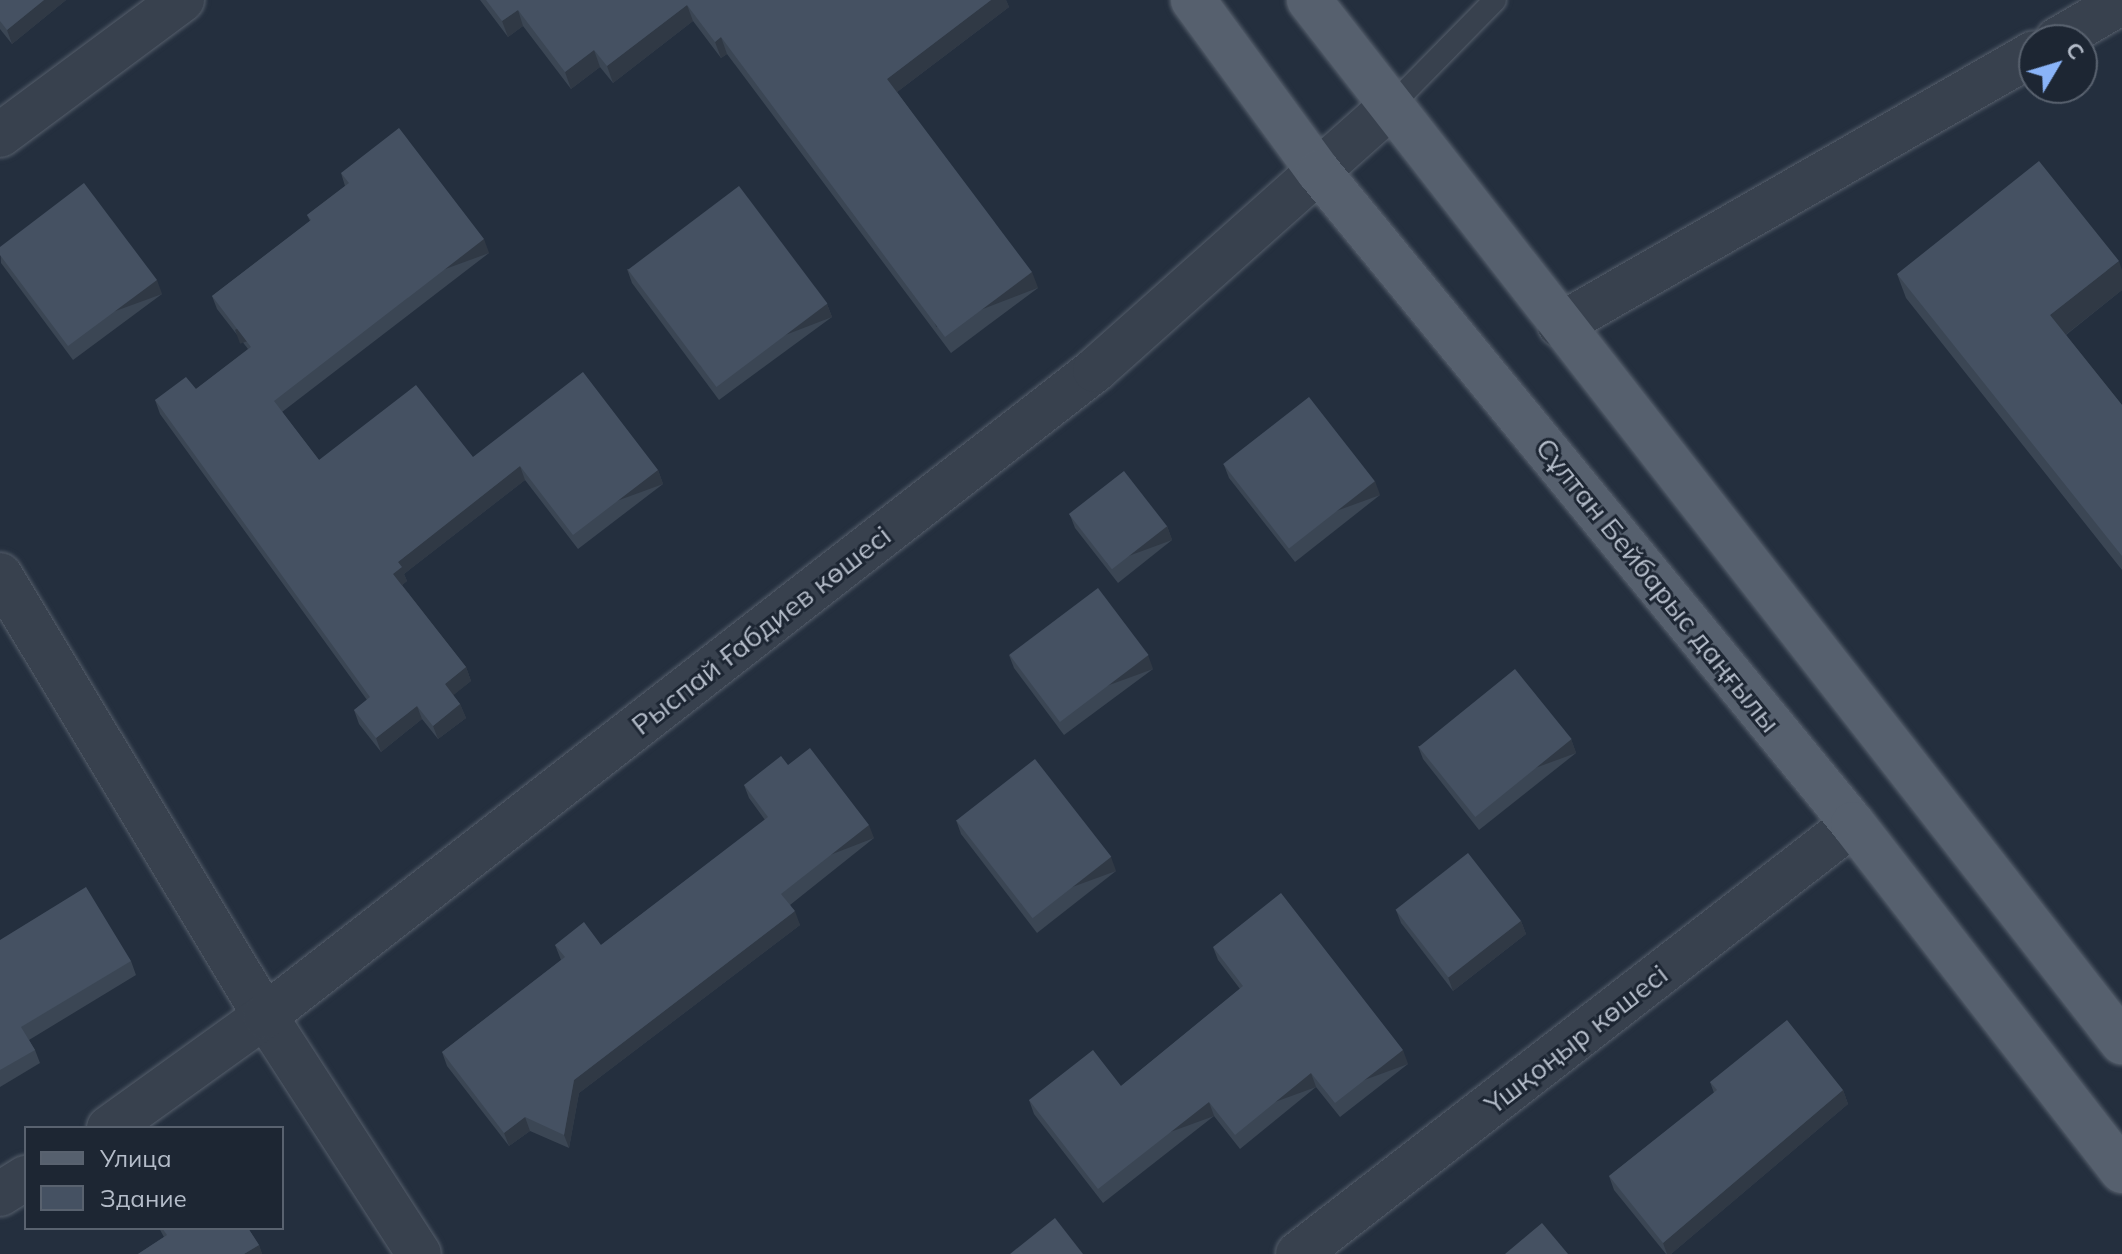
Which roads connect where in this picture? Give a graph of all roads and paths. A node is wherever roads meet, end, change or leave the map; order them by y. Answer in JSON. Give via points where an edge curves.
{"nodes":[{"id":1,"x":182,"y":0,"type":"edge"},
{"id":2,"x":1193,"y":0,"type":"edge"},
{"id":3,"x":1309,"y":0,"type":"edge"},
{"id":4,"x":1495,"y":0,"type":"edge"},
{"id":5,"x":2122,"y":2,"type":"edge"},
{"id":6,"x":2084,"y":24,"type":"edge"},
{"id":7,"x":2018,"y":62,"type":"edge"},
{"id":8,"x":1391,"y":106,"type":"junction"},
{"id":9,"x":0,"y":135,"type":"edge"},
{"id":10,"x":1319,"y":172,"type":"junction"},
{"id":11,"x":1560,"y":325,"type":"junction"},
{"id":12,"x":0,"y":575,"type":"edge"},
{"id":13,"x":1853,"y":824,"type":"junction"},
{"id":14,"x":265,"y":1016,"type":"junction"},
{"id":15,"x":2122,"y":1042,"type":"edge"},
{"id":16,"x":112,"y":1126,"type":"edge"},
{"id":17,"x":2122,"y":1171,"type":"edge"},
{"id":18,"x":24,"y":1179,"type":"edge"},
{"id":19,"x":0,"y":1194,"type":"edge"},
{"id":20,"x":419,"y":1254,"type":"edge"},
{"id":21,"x":1298,"y":1254,"type":"edge"}],
"edges":[{"from":1,"to":9,"type":"street"},
{"from":2,"to":10,"type":"main road","name":"Сұлтан Бейбарыс даңғылы"},
{"from":3,"to":8,"type":"main road"},
{"from":4,"to":8,"type":"lane"},
{"from":5,"to":6,"type":"street"},
{"from":7,"to":11,"type":"street"},
{"from":8,"to":10,"type":"street","name":"Рыспай Ғабдиев көшесі"},
{"from":8,"to":11,"type":"main road"},
{"from":10,"to":13,"type":"main road","name":"Сұлтан Бейбарыс даңғылы"},
{"from":10,"to":14,"type":"street","name":"Рыспай Ғабдиев көшесі","via":[[1095,370]]},
{"from":11,"to":15,"type":"main road"},
{"from":12,"to":14,"type":"street"},
{"from":13,"to":17,"type":"main road","name":"Сұлтан Бейбарыс даңғылы"},
{"from":13,"to":21,"type":"street","name":"Үшқоңыр көшесі"},
{"from":14,"to":16,"type":"street","name":"Рыспай Ғабдиев көшесі"},
{"from":14,"to":20,"type":"street"},
{"from":18,"to":19,"type":"street"}]}
